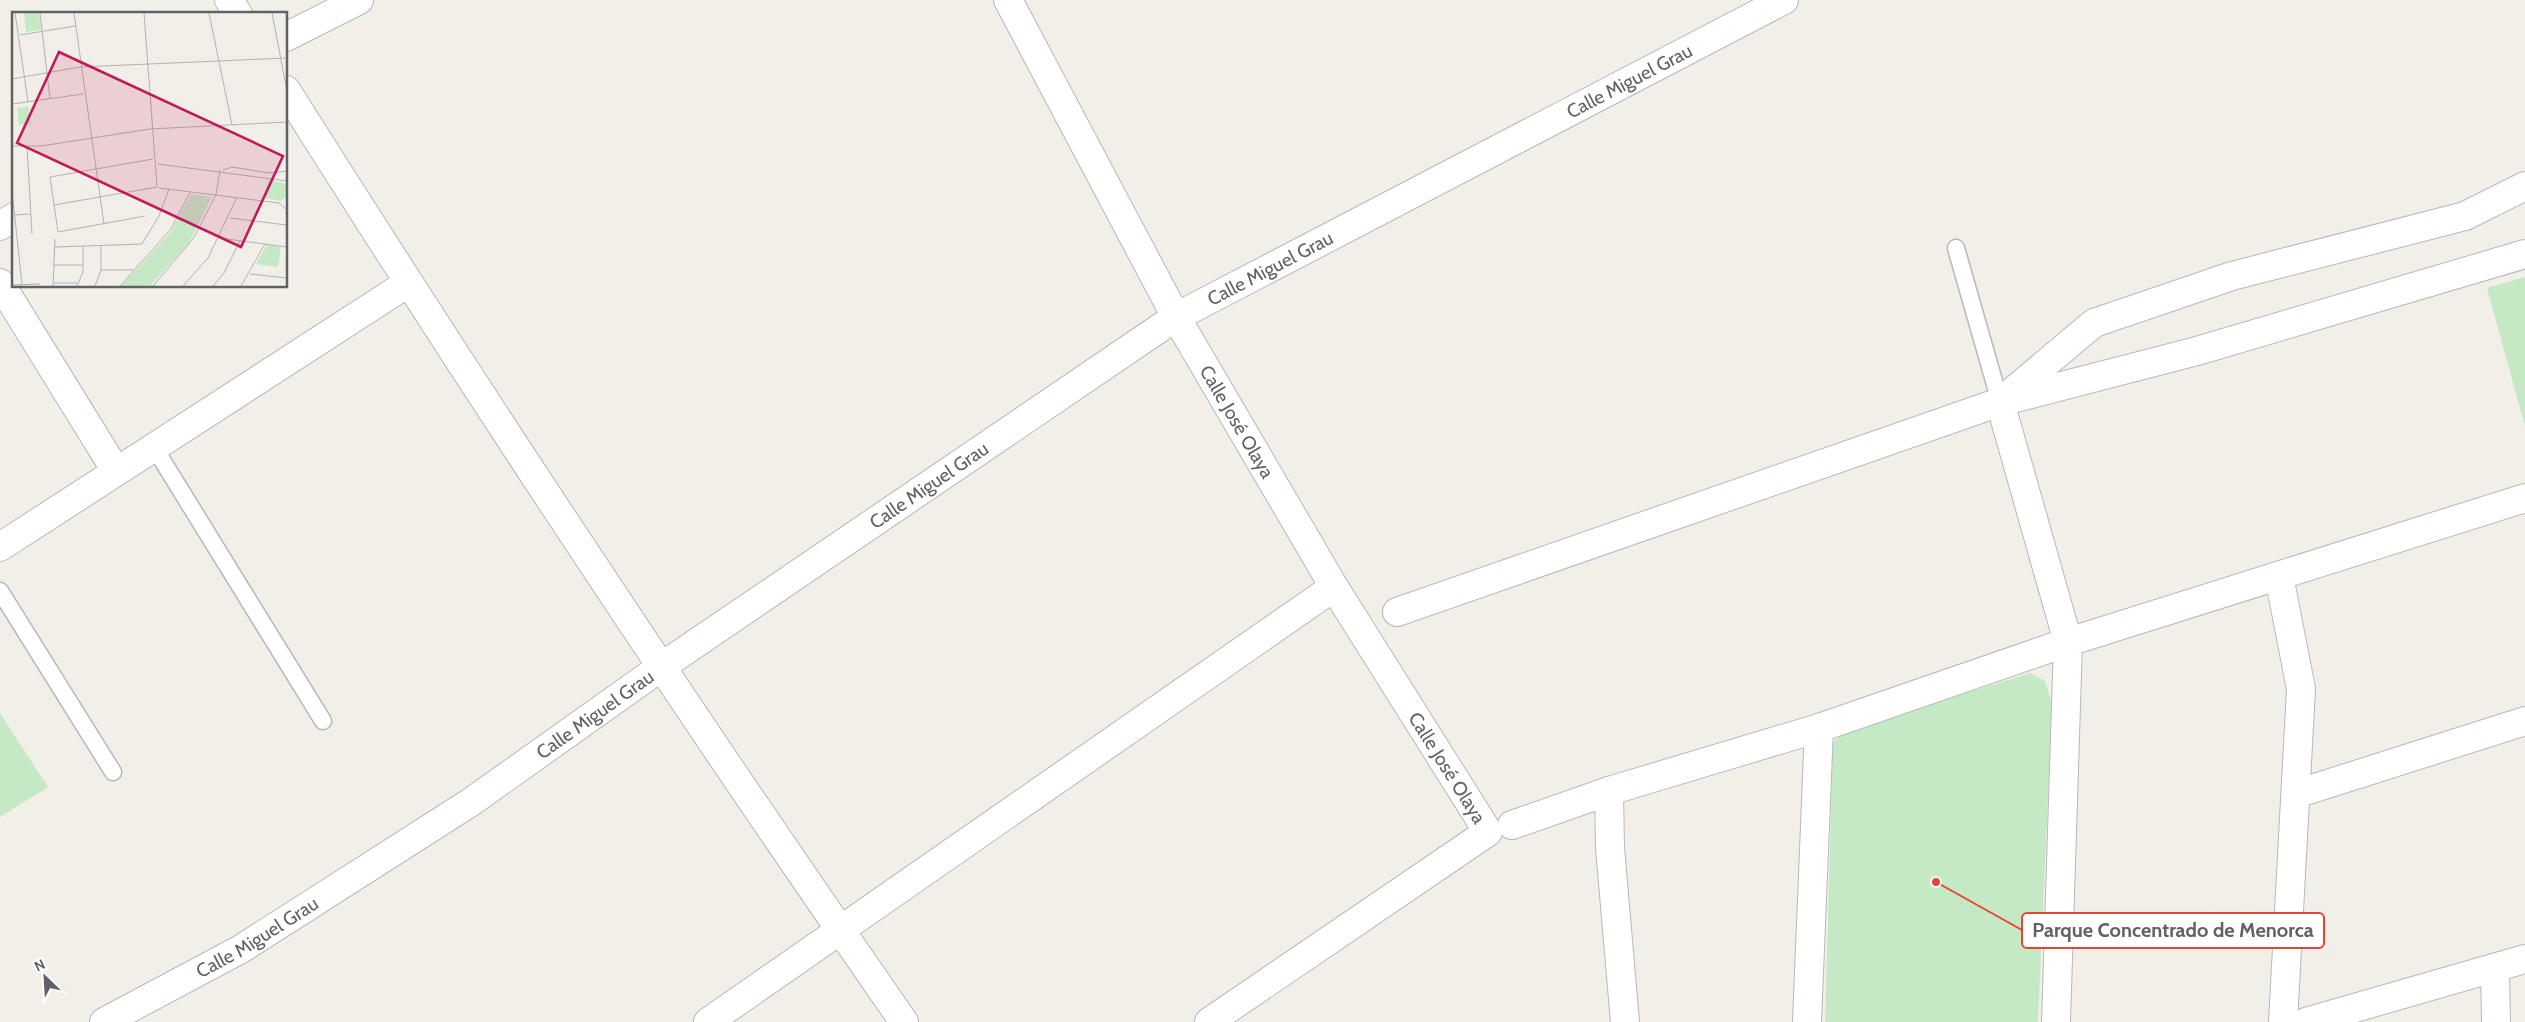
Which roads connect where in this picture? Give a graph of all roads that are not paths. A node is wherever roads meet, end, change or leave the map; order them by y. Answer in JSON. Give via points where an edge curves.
{"nodes":[{"id":1,"x":229,"y":0,"type":"edge"},
{"id":2,"x":359,"y":0,"type":"edge"},
{"id":3,"x":1008,"y":0,"type":"edge"},
{"id":4,"x":1784,"y":0,"type":"edge"},
{"id":5,"x":237,"y":12,"type":"edge"},
{"id":6,"x":288,"y":36,"type":"edge"},
{"id":7,"x":288,"y":93,"type":"edge"},
{"id":8,"x":2525,"y":186,"type":"edge"},
{"id":9,"x":12,"y":218,"type":"edge"},
{"id":10,"x":0,"y":226,"type":"edge"},
{"id":11,"x":1956,"y":248,"type":"dead end"},
{"id":12,"x":2525,"y":254,"type":"edge"},
{"id":13,"x":0,"y":283,"type":"edge"},
{"id":14,"x":408,"y":283,"type":"junction"},
{"id":15,"x":1176,"y":317,"type":"junction"},
{"id":16,"x":2000,"y":402,"type":"junction"},
{"id":17,"x":154,"y":447,"type":"junction"},
{"id":18,"x":116,"y":471,"type":"junction"},
{"id":19,"x":2525,"y":498,"type":"edge"},
{"id":20,"x":0,"y":547,"type":"edge"},
{"id":21,"x":2279,"y":576,"type":"junction"},
{"id":22,"x":1334,"y":587,"type":"junction"},
{"id":23,"x":0,"y":591,"type":"edge"},
{"id":24,"x":1396,"y":612,"type":"dead end"},
{"id":25,"x":2068,"y":642,"type":"junction"},
{"id":26,"x":662,"y":667,"type":"junction"},
{"id":27,"x":323,"y":721,"type":"dead end"},
{"id":28,"x":2525,"y":722,"type":"edge"},
{"id":29,"x":1819,"y":728,"type":"junction"},
{"id":30,"x":113,"y":772,"type":"dead end"},
{"id":31,"x":1609,"y":791,"type":"junction"},
{"id":32,"x":2296,"y":794,"type":"junction"},
{"id":33,"x":1500,"y":828,"type":"junction"},
{"id":34,"x":840,"y":930,"type":"junction"},
{"id":35,"x":2525,"y":958,"type":"edge"},
{"id":36,"x":2495,"y":968,"type":"junction"},
{"id":37,"x":112,"y":1021,"type":"edge"},
{"id":38,"x":708,"y":1022,"type":"edge"},
{"id":39,"x":904,"y":1022,"type":"edge"},
{"id":40,"x":1209,"y":1022,"type":"edge"},
{"id":41,"x":1625,"y":1022,"type":"edge"},
{"id":42,"x":1807,"y":1022,"type":"edge"},
{"id":43,"x":2056,"y":1022,"type":"edge"},
{"id":44,"x":2283,"y":1022,"type":"edge"},
{"id":45,"x":2306,"y":1022,"type":"edge"},
{"id":46,"x":2496,"y":1022,"type":"edge"}],
"edges":[{"from":1,"to":5,"type":"street"},
{"from":2,"to":6,"type":"street"},
{"from":3,"to":15,"type":"street","name":"Calle José Olaya"},
{"from":4,"to":15,"type":"street","name":"Calle Miguel Grau"},
{"from":7,"to":14,"type":"street"},
{"from":8,"to":16,"type":"street","via":[[2465,216],[2232,276],[2094,323]]},
{"from":9,"to":10,"type":"street"},
{"from":11,"to":16,"type":"lane"},
{"from":12,"to":16,"type":"street","via":[[2197,351]]},
{"from":13,"to":18,"type":"street"},
{"from":14,"to":17,"type":"street"},
{"from":14,"to":26,"type":"street"},
{"from":15,"to":22,"type":"street","name":"Calle José Olaya"},
{"from":15,"to":26,"type":"street","name":"Calle Miguel Grau"},
{"from":16,"to":24,"type":"street"},
{"from":16,"to":25,"type":"street"},
{"from":17,"to":18,"type":"street"},
{"from":17,"to":27,"type":"lane"},
{"from":18,"to":20,"type":"street"},
{"from":19,"to":21,"type":"street"},
{"from":21,"to":25,"type":"street"},
{"from":21,"to":32,"type":"street","via":[[2301,688]]},
{"from":22,"to":33,"type":"street","name":"Calle José Olaya"},
{"from":22,"to":34,"type":"street"},
{"from":23,"to":30,"type":"lane"},
{"from":25,"to":29,"type":"street"},
{"from":25,"to":43,"type":"street"},
{"from":26,"to":34,"type":"street"},
{"from":26,"to":37,"type":"street","name":"Calle Miguel Grau","via":[[446,818],[241,950]]},
{"from":28,"to":32,"type":"street"},
{"from":29,"to":31,"type":"street"},
{"from":29,"to":42,"type":"street"},
{"from":31,"to":33,"type":"street"},
{"from":31,"to":41,"type":"street","via":[[1610,848]]},
{"from":32,"to":44,"type":"street"},
{"from":33,"to":40,"type":"street"},
{"from":34,"to":38,"type":"street"},
{"from":34,"to":39,"type":"street"},
{"from":35,"to":36,"type":"street"},
{"from":36,"to":45,"type":"street"},
{"from":36,"to":46,"type":"street"}]}
